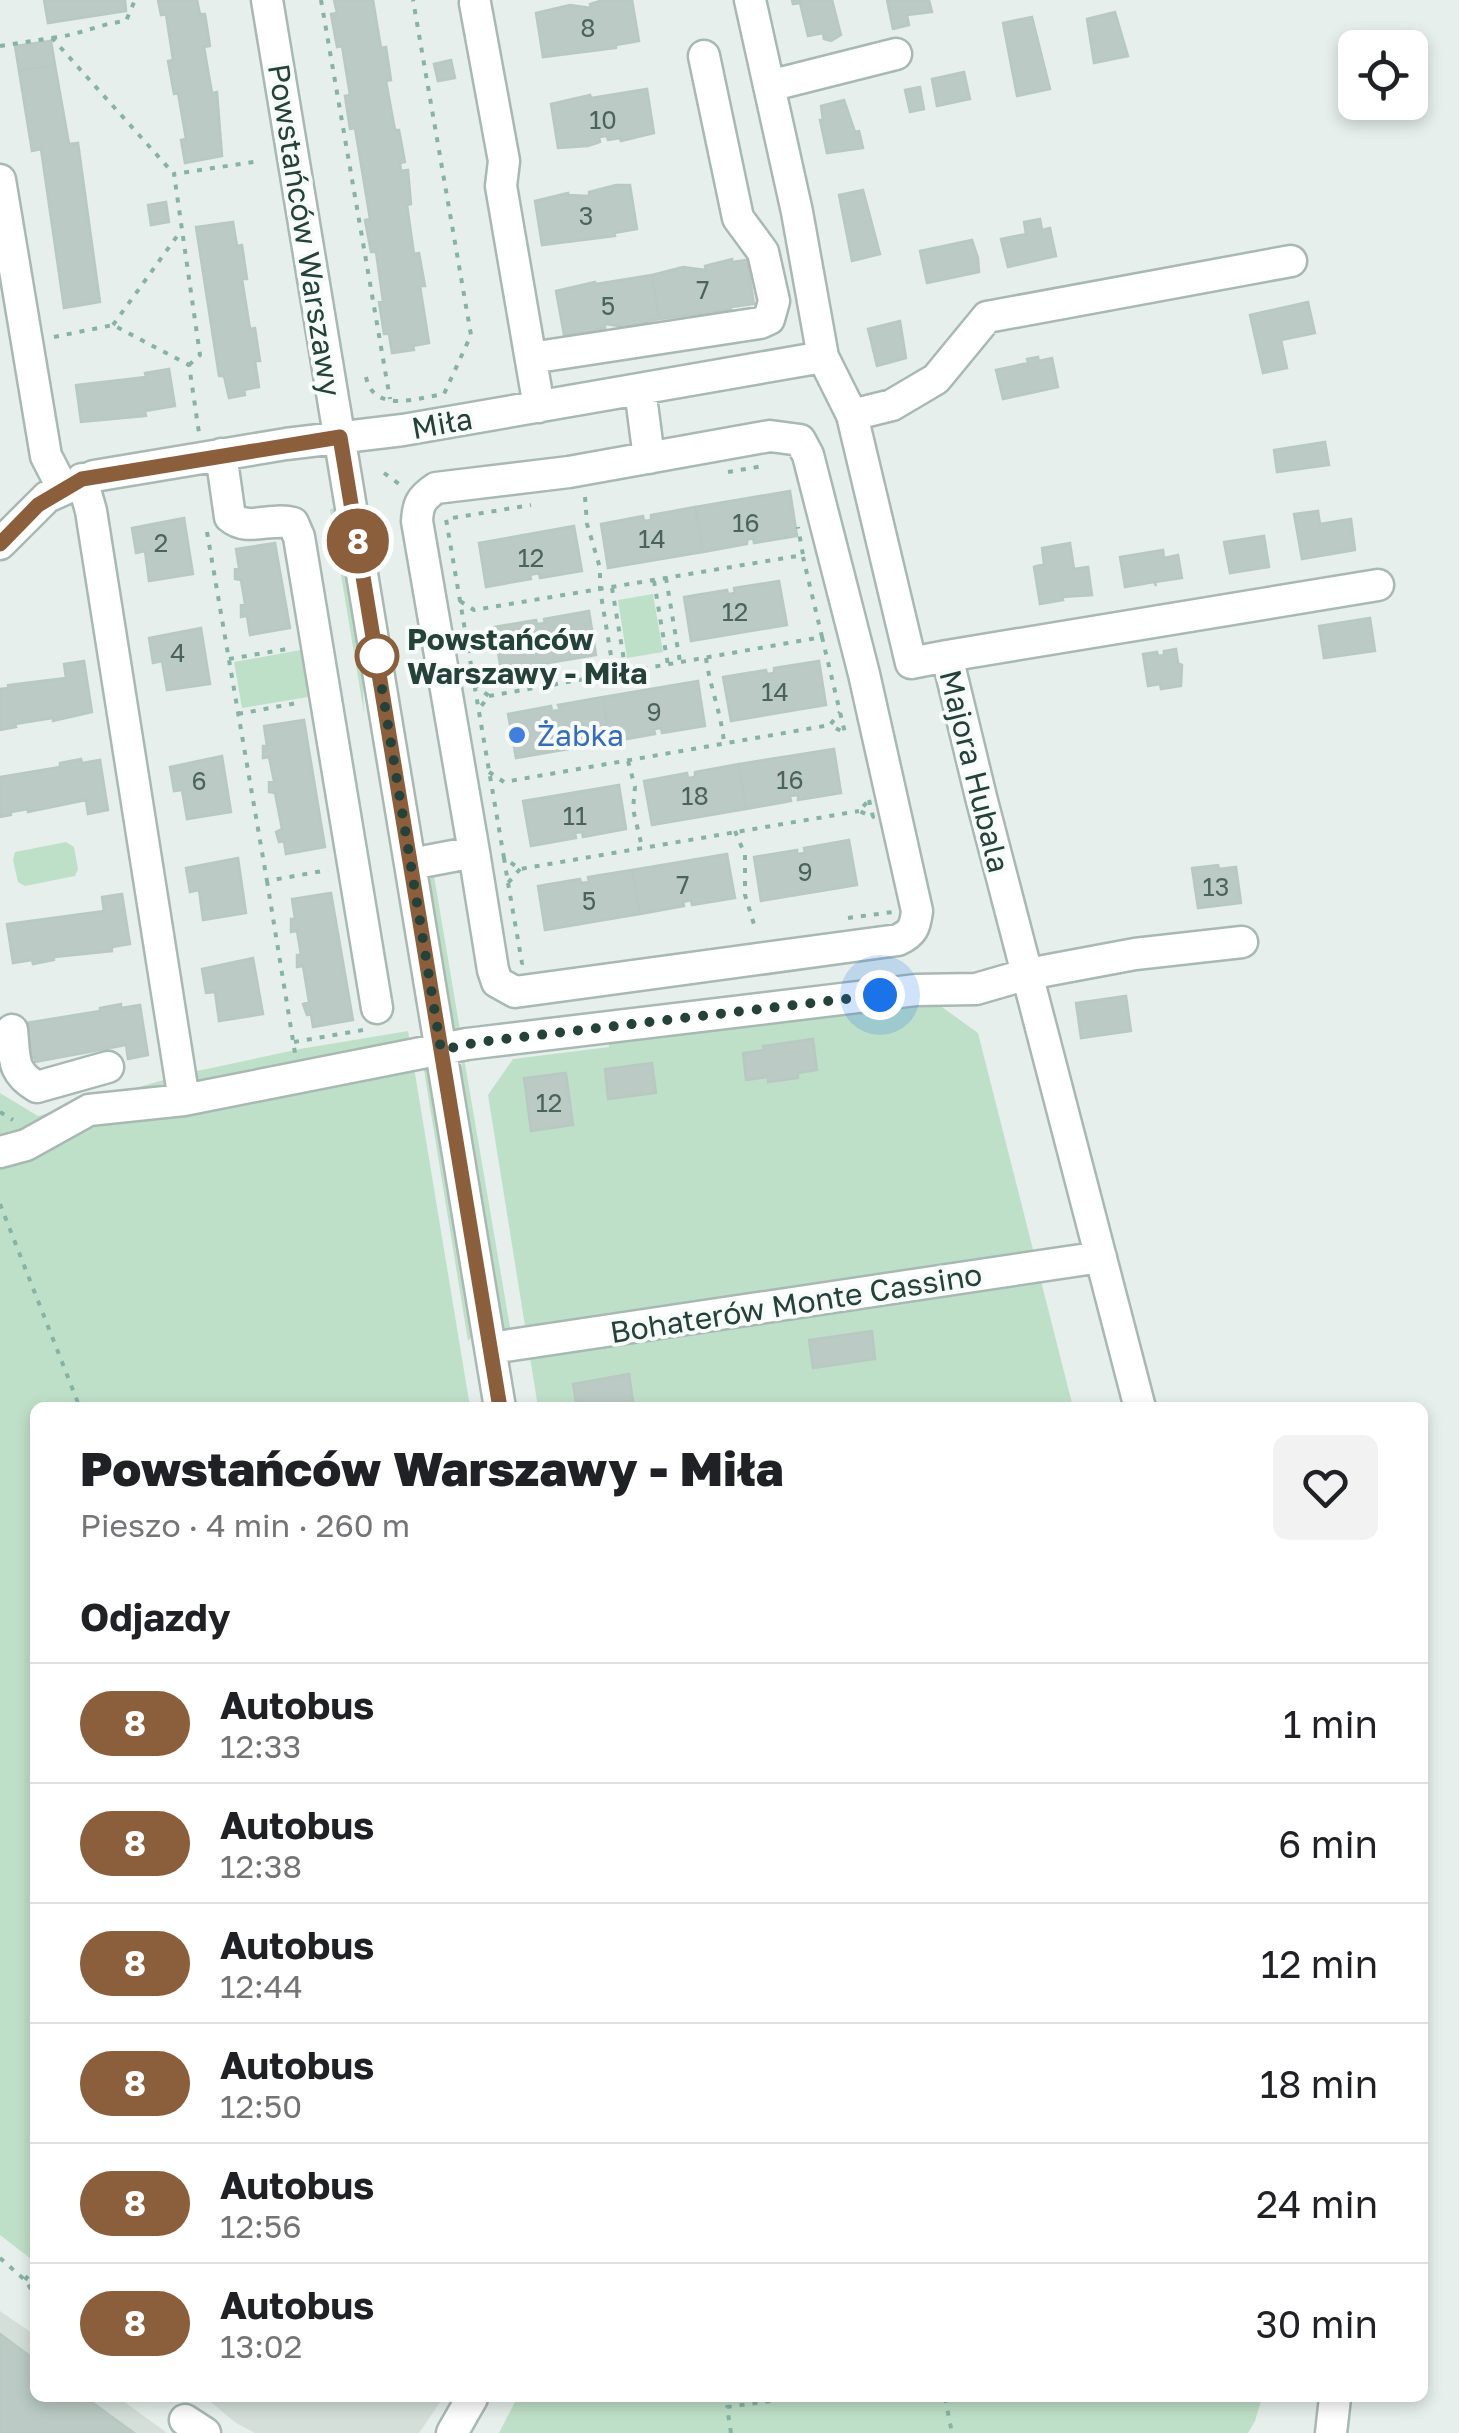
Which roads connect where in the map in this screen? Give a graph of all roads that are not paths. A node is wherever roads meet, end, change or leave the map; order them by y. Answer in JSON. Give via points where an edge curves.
{"nodes":[{"id":1,"x":267,"y":0,"type":"edge"},
{"id":2,"x":750,"y":0,"type":"edge"},
{"id":3,"x":475,"y":3,"type":"dead end"},
{"id":4,"x":896,"y":54,"type":"dead end"},
{"id":5,"x":704,"y":56,"type":"dead end"},
{"id":6,"x":768,"y":86,"type":"junction"},
{"id":7,"x":0,"y":180,"type":"edge"},
{"id":8,"x":1291,"y":261,"type":"dead end"},
{"id":9,"x":735,"y":327,"type":"junction"},
{"id":10,"x":822,"y":357,"type":"junction"},
{"id":11,"x":531,"y":358,"type":"junction"},
{"id":12,"x":735,"y":373,"type":"junction"},
{"id":13,"x":640,"y":389,"type":"junction"},
{"id":14,"x":539,"y":407,"type":"junction"},
{"id":15,"x":852,"y":415,"type":"junction"},
{"id":16,"x":340,"y":437,"type":"junction"},
{"id":17,"x":210,"y":444,"type":"junction"},
{"id":18,"x":649,"y":458,"type":"junction"},
{"id":19,"x":72,"y":483,"type":"junction"},
{"id":20,"x":0,"y":544,"type":"edge"},
{"id":21,"x":1378,"y":585,"type":"dead end"},
{"id":22,"x":948,"y":656,"type":"junction"},
{"id":23,"x":911,"y":663,"type":"junction"},
{"id":24,"x":864,"y":674,"type":"junction"},
{"id":25,"x":489,"y":855,"type":"junction"},
{"id":26,"x":411,"y":864,"type":"junction"},
{"id":27,"x":1242,"y":942,"type":"dead end"},
{"id":28,"x":424,"y":946,"type":"junction"},
{"id":29,"x":369,"y":955,"type":"junction"},
{"id":30,"x":1028,"y":974,"type":"junction"},
{"id":31,"x":377,"y":1008,"type":"road end"},
{"id":32,"x":12,"y":1030,"type":"dead end"},
{"id":33,"x":441,"y":1050,"type":"junction"},
{"id":34,"x":108,"y":1067,"type":"dead end"},
{"id":35,"x":9,"y":1074,"type":"edge"},
{"id":36,"x":184,"y":1100,"type":"junction"},
{"id":37,"x":0,"y":1152,"type":"edge"},
{"id":38,"x":1101,"y":1257,"type":"junction"},
{"id":39,"x":491,"y":1348,"type":"junction"},
{"id":40,"x":499,"y":1402,"type":"edge"},
{"id":41,"x":1138,"y":1402,"type":"edge"},
{"id":42,"x":470,"y":2402,"type":"edge"},
{"id":43,"x":1336,"y":2402,"type":"edge"},
{"id":44,"x":452,"y":2433,"type":"edge"},
{"id":45,"x":1332,"y":2433,"type":"edge"}],
"edges":[{"from":1,"to":16,"type":"street","name":"Powstańców Warszawy"},
{"from":2,"to":6,"type":"street","name":"Majora Hubala"},
{"from":3,"to":11,"type":"street"},
{"from":4,"to":6,"type":"street"},
{"from":5,"to":9,"type":"street","via":[[738,218],[763,252],[774,301],[769,319]]},
{"from":6,"to":10,"type":"street","name":"Majora Hubala"},
{"from":7,"to":19,"type":"street","via":[[46,456]]},
{"from":8,"to":15,"type":"street","via":[[988,317],[936,380],[892,406]]},
{"from":9,"to":11,"type":"street"},
{"from":9,"to":12,"type":"street"},
{"from":10,"to":12,"type":"street","name":"Miła"},
{"from":10,"to":15,"type":"street","name":"Majora Hubala"},
{"from":11,"to":14,"type":"street"},
{"from":12,"to":13,"type":"street","name":"Miła"},
{"from":13,"to":14,"type":"street","name":"Miła"},
{"from":13,"to":18,"type":"street"},
{"from":14,"to":16,"type":"street","name":"Miła"},
{"from":15,"to":23,"type":"street","name":"Majora Hubala"},
{"from":16,"to":17,"type":"street","name":"Miła"},
{"from":16,"to":26,"type":"street","name":"Powstańców Warszawy"},
{"from":17,"to":19,"type":"street","name":"Miła"},
{"from":17,"to":29,"type":"street","via":[[236,523],[280,519],[293,523],[298,536]]},
{"from":18,"to":24,"type":"street","via":[[770,436],[800,440]]},
{"from":18,"to":25,"type":"street","via":[[436,488],[418,504]]},
{"from":19,"to":20,"type":"street","via":[[26,514]]},
{"from":19,"to":36,"type":"street","via":[[94,530]]},
{"from":21,"to":22,"type":"street"},
{"from":22,"to":23,"type":"street","name":"Majora Hubala"},
{"from":22,"to":30,"type":"street","name":"Majora Hubala"},
{"from":23,"to":24,"type":"street"},
{"from":24,"to":25,"type":"street","via":[[917,911],[910,935],[515,992],[497,982],[493,970]]},
{"from":25,"to":26,"type":"street"},
{"from":26,"to":28,"type":"street","name":"Powstańców Warszawy"},
{"from":27,"to":30,"type":"street"},
{"from":28,"to":29,"type":"street"},
{"from":28,"to":33,"type":"street","name":"Powstańców Warszawy"},
{"from":29,"to":31,"type":"street"},
{"from":30,"to":33,"type":"street","via":[[976,988]]},
{"from":30,"to":38,"type":"street","name":"Majora Hubala"},
{"from":32,"to":35,"type":"street"},
{"from":33,"to":36,"type":"street"},
{"from":33,"to":39,"type":"street","name":"Powstańców Warszawy"},
{"from":34,"to":35,"type":"street","via":[[37,1087]]},
{"from":36,"to":37,"type":"street","via":[[89,1110]]},
{"from":38,"to":39,"type":"street","name":"Bohaterów Monte Cassino"},
{"from":38,"to":41,"type":"street","name":"Majora Hubala"},
{"from":39,"to":40,"type":"street","name":"Powstańców Warszawy"},
{"from":42,"to":44,"type":"street"},
{"from":43,"to":45,"type":"street"}]}
